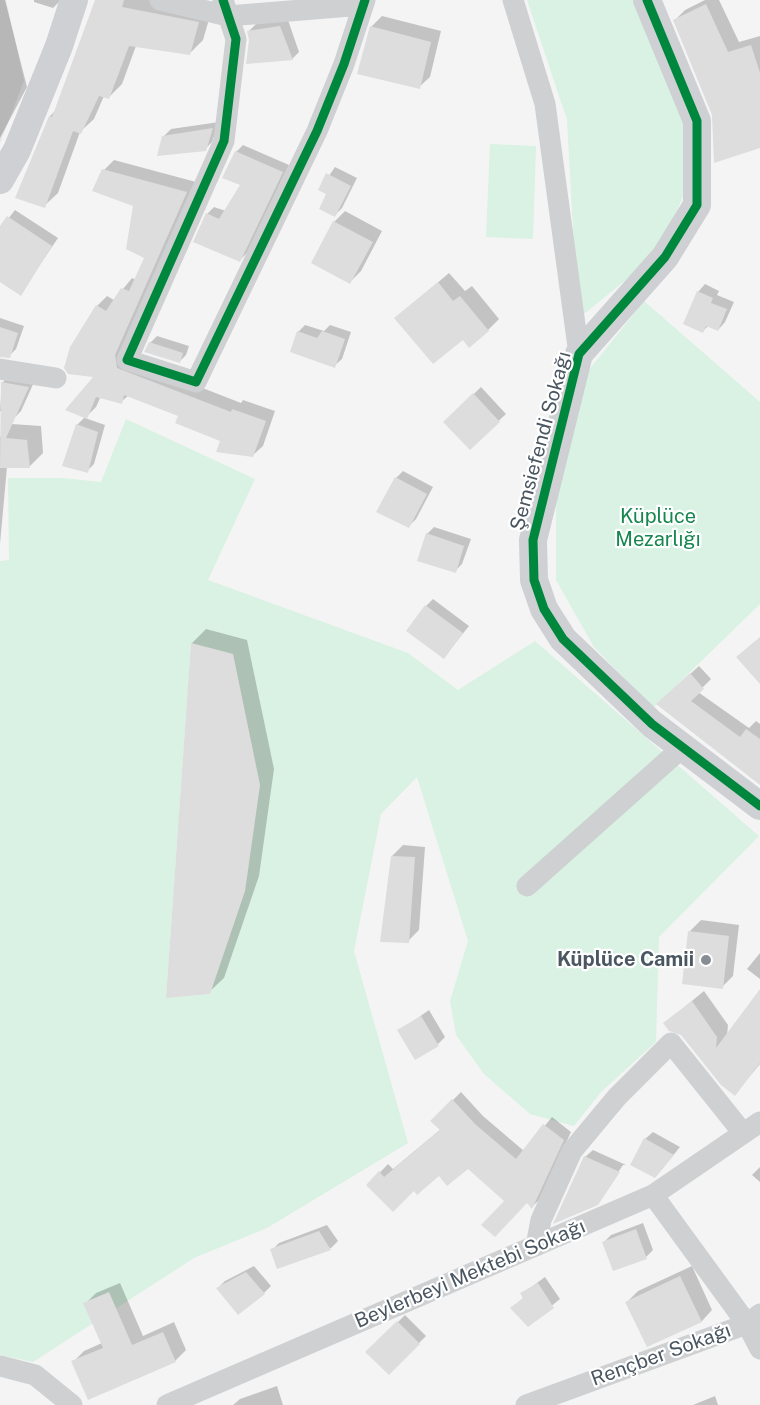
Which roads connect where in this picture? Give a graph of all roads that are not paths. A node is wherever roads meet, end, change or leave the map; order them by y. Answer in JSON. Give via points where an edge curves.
{"nodes":[{"id":1,"x":74,"y":0,"type":"edge"},
{"id":2,"x":160,"y":0,"type":"edge"},
{"id":3,"x":513,"y":0,"type":"edge"},
{"id":4,"x":647,"y":0,"type":"edge"},
{"id":5,"x":364,"y":3,"type":"edge"},
{"id":6,"x":226,"y":8,"type":"edge"},
{"id":7,"x":0,"y":180,"type":"edge"},
{"id":8,"x":579,"y":354,"type":"junction"},
{"id":9,"x":0,"y":369,"type":"edge"},
{"id":10,"x":56,"y":378,"type":"dead end"},
{"id":11,"x":683,"y":747,"type":"junction"},
{"id":12,"x":760,"y":806,"type":"edge"},
{"id":13,"x":527,"y":886,"type":"dead end"},
{"id":14,"x":752,"y":1127,"type":"edge"},
{"id":15,"x":653,"y":1195,"type":"junction"},
{"id":16,"x":536,"y":1246,"type":"junction"},
{"id":17,"x":753,"y":1319,"type":"edge"},
{"id":18,"x":760,"y":1349,"type":"edge"},
{"id":19,"x":0,"y":1366,"type":"edge"},
{"id":20,"x":72,"y":1405,"type":"edge"},
{"id":21,"x":167,"y":1405,"type":"edge"},
{"id":22,"x":526,"y":1405,"type":"edge"}],
"edges":[{"from":1,"to":7,"type":"street","via":[[17,150]]},
{"from":2,"to":6,"type":"street"},
{"from":3,"to":8,"type":"street","via":[[545,104]]},
{"from":4,"to":8,"type":"street","name":"Şemsiefendi Sokağı","via":[[697,121],[697,204],[665,257]]},
{"from":5,"to":6,"type":"street"},
{"from":5,"to":6,"type":"street","via":[[317,131],[196,382],[127,360],[224,141],[236,39]]},
{"from":8,"to":11,"type":"street","name":"Şemsiefendi Sokağı","via":[[533,540],[534,580],[544,609],[563,639],[652,724]]},
{"from":9,"to":10,"type":"street"},
{"from":11,"to":12,"type":"street","name":"Şemsiefendi Sokağı"},
{"from":11,"to":13,"type":"street"},
{"from":14,"to":15,"type":"street","name":"Beylerbeyi Mektebi Sokağı"},
{"from":14,"to":16,"type":"street","via":[[671,1043],[617,1097],[572,1151],[541,1220]]},
{"from":15,"to":16,"type":"street","name":"Beylerbeyi Mektebi Sokağı"},
{"from":15,"to":17,"type":"street"},
{"from":16,"to":21,"type":"street","name":"Beylerbeyi Mektebi Sokağı"},
{"from":17,"to":18,"type":"street"},
{"from":17,"to":22,"type":"street","name":"Rençber Sokağı"},
{"from":19,"to":20,"type":"street","via":[[34,1375]]}]}
